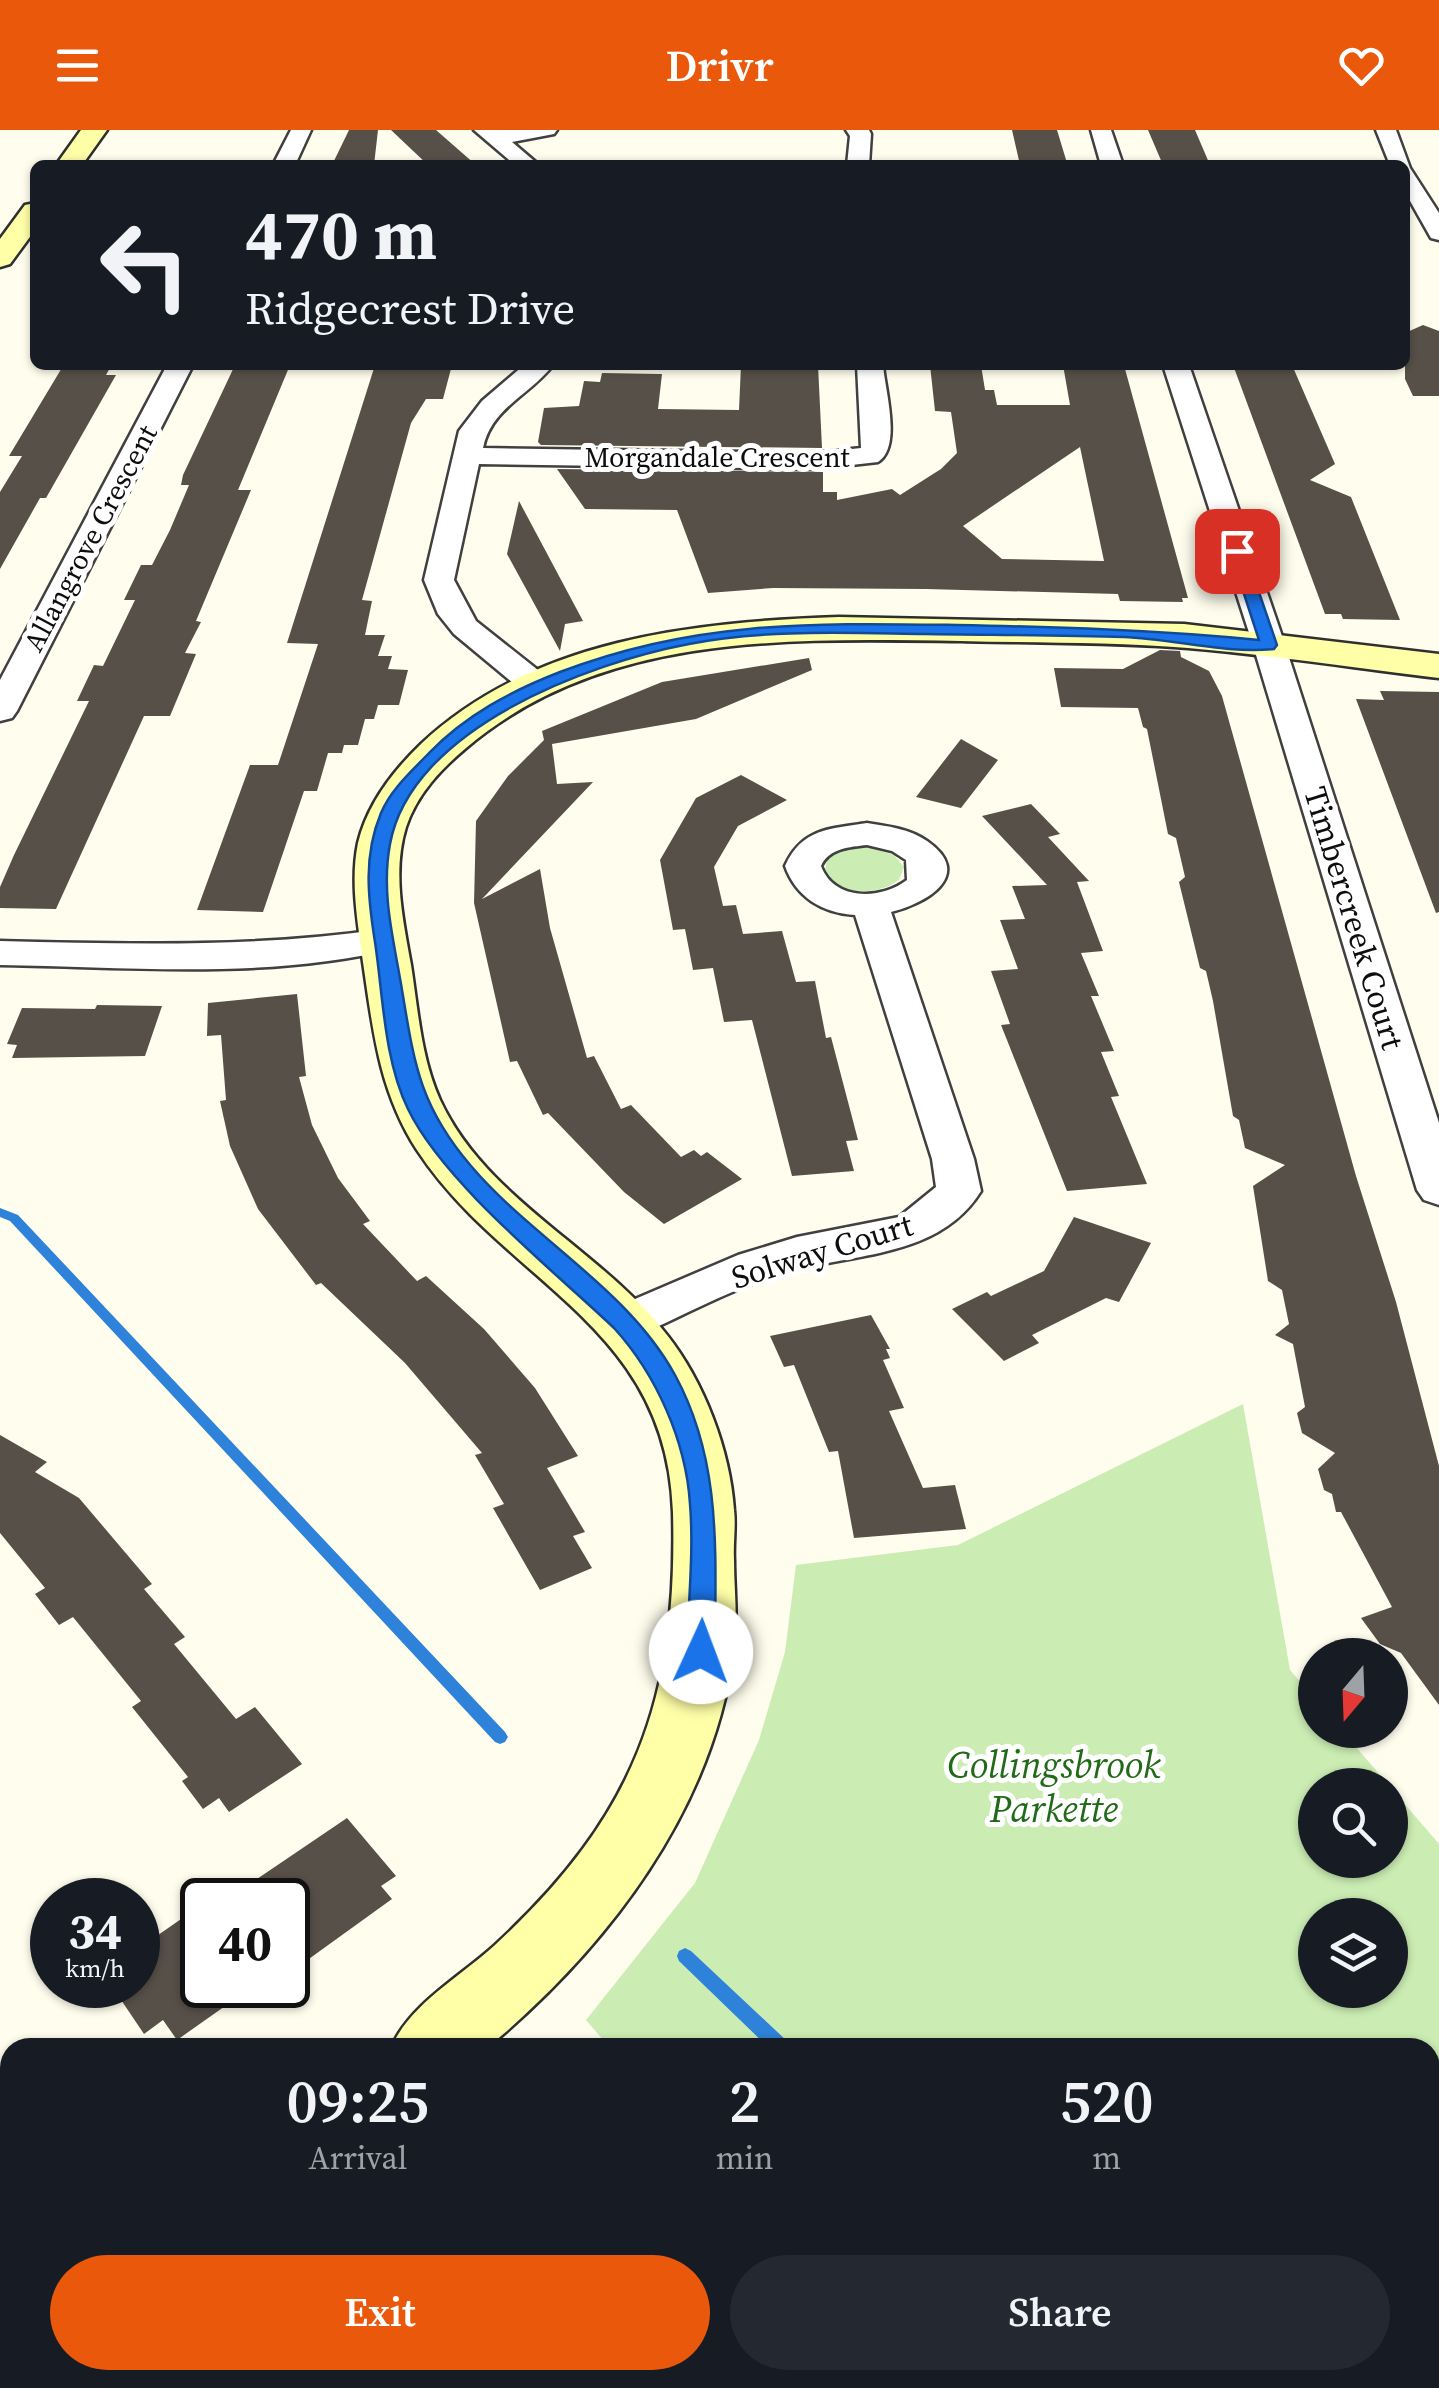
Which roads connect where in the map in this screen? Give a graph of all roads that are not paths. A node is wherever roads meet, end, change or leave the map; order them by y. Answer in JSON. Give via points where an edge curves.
{"nodes":[{"id":1,"x":94,"y":130,"type":"edge"},
{"id":2,"x":301,"y":130,"type":"edge"},
{"id":3,"x":548,"y":130,"type":"edge"},
{"id":4,"x":856,"y":130,"type":"edge"},
{"id":5,"x":1102,"y":130,"type":"edge"},
{"id":6,"x":1386,"y":130,"type":"edge"},
{"id":7,"x":489,"y":134,"type":"edge"},
{"id":8,"x":73,"y":160,"type":"edge"},
{"id":9,"x":286,"y":160,"type":"edge"},
{"id":10,"x":522,"y":160,"type":"edge"},
{"id":11,"x":858,"y":160,"type":"edge"},
{"id":12,"x":1111,"y":160,"type":"edge"},
{"id":13,"x":1398,"y":160,"type":"edge"},
{"id":14,"x":1410,"y":182,"type":"edge"},
{"id":15,"x":30,"y":218,"type":"edge"},
{"id":16,"x":1439,"y":233,"type":"edge"},
{"id":17,"x":0,"y":258,"type":"edge"},
{"id":18,"x":177,"y":370,"type":"edge"},
{"id":19,"x":535,"y":370,"type":"edge"},
{"id":20,"x":870,"y":370,"type":"edge"},
{"id":21,"x":1178,"y":370,"type":"edge"},
{"id":22,"x":469,"y":456,"type":"junction"},
{"id":23,"x":1269,"y":645,"type":"junction"},
{"id":24,"x":1439,"y":666,"type":"edge"},
{"id":25,"x":536,"y":685,"type":"junction"},
{"id":26,"x":0,"y":711,"type":"edge"},
{"id":27,"x":870,"y":906,"type":"dead end"},
{"id":28,"x":384,"y":940,"type":"junction"},
{"id":29,"x":0,"y":953,"type":"edge"},
{"id":30,"x":1439,"y":1190,"type":"edge"},
{"id":31,"x":623,"y":1322,"type":"junction"},
{"id":32,"x":442,"y":2038,"type":"edge"}],
"edges":[{"from":1,"to":8,"type":"street"},
{"from":2,"to":9,"type":"street"},
{"from":3,"to":7,"type":"street"},
{"from":4,"to":11,"type":"street"},
{"from":5,"to":12,"type":"street"},
{"from":6,"to":13,"type":"street"},
{"from":7,"to":10,"type":"street"},
{"from":14,"to":16,"type":"street"},
{"from":15,"to":17,"type":"street"},
{"from":18,"to":26,"type":"street","name":"Allangrove Crescent"},
{"from":19,"to":22,"type":"street","via":[[481,420]]},
{"from":20,"to":22,"type":"street","name":"Morgandale Crescent","via":[[877,444],[868,456]]},
{"from":21,"to":23,"type":"street","name":"Timbercreek Court"},
{"from":22,"to":25,"type":"street","via":[[439,580],[444,602],[461,627]]},
{"from":23,"to":24,"type":"street"},
{"from":23,"to":25,"type":"street","via":[[1128,632],[796,628],[652,646]]},
{"from":23,"to":30,"type":"street","name":"Timbercreek Court"},
{"from":25,"to":28,"type":"street","via":[[455,736],[391,810],[376,885]]},
{"from":27,"to":31,"type":"street","name":"Solway Court","via":[[959,1191],[912,1230],[754,1266]]},
{"from":28,"to":29,"type":"street","via":[[217,957]]},
{"from":28,"to":31,"type":"street","via":[[405,1070],[418,1109],[490,1200]]},
{"from":31,"to":32,"type":"street","via":[[666,1380],[703,1503],[701,1652],[692,1688],[656,1792],[604,1880],[520,1974]]}]}
